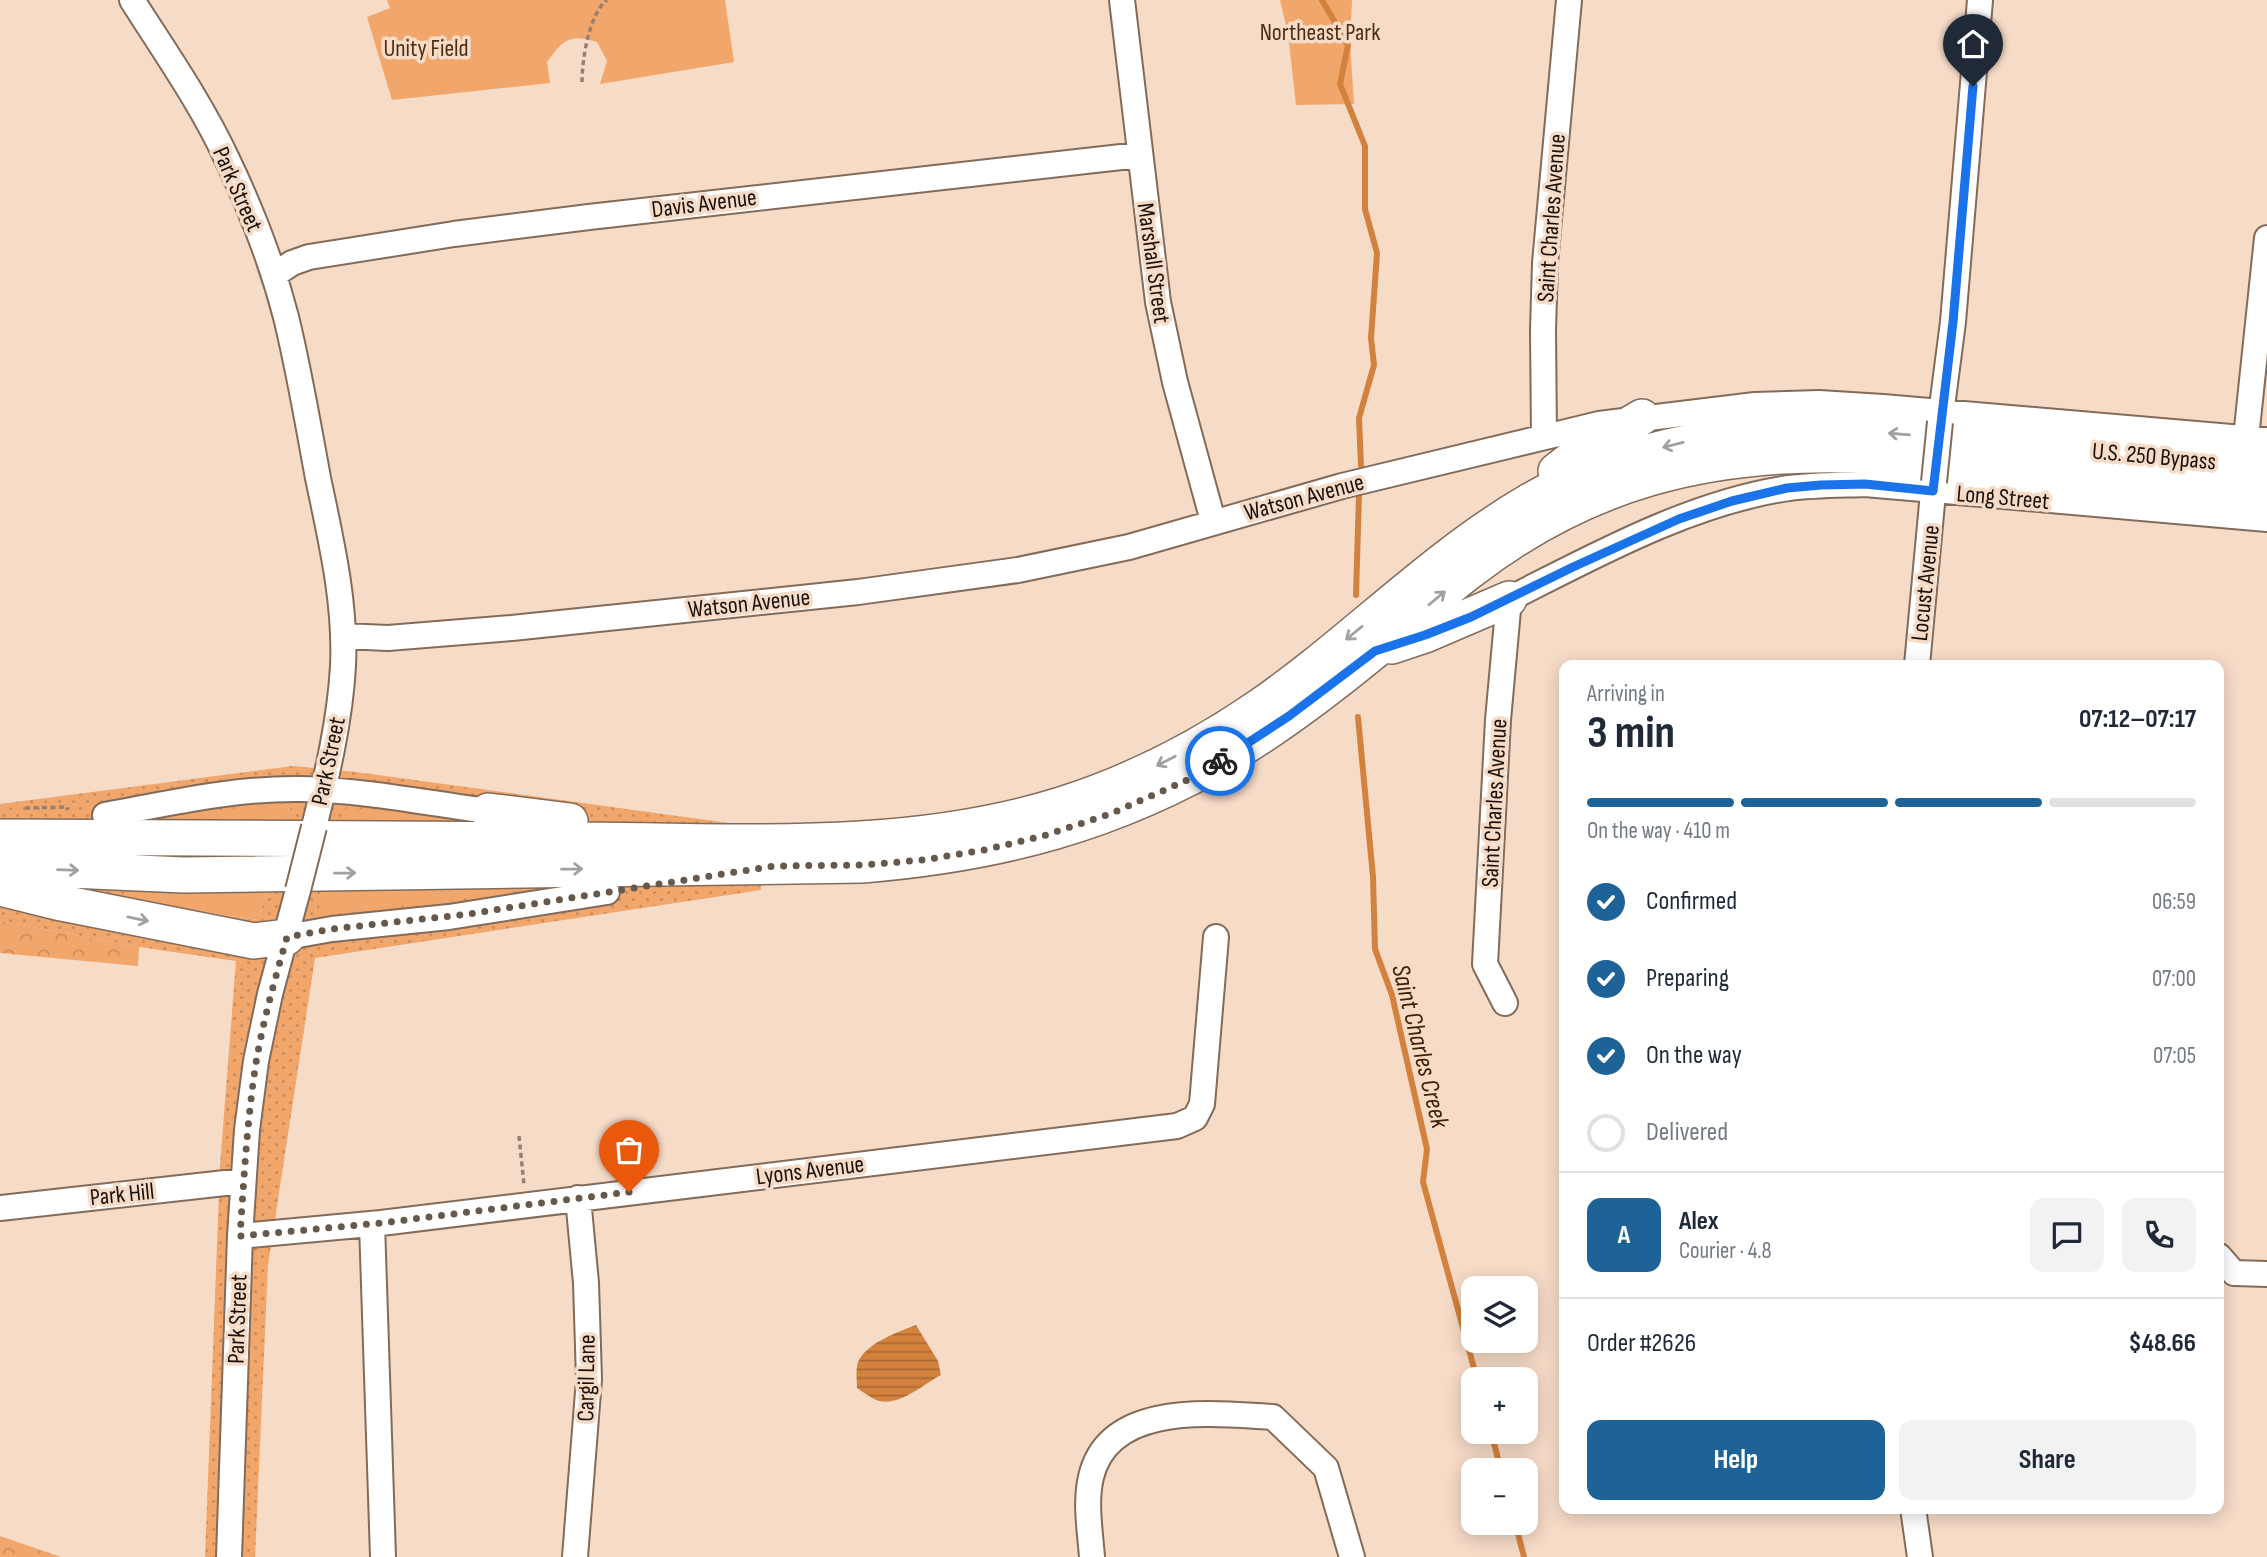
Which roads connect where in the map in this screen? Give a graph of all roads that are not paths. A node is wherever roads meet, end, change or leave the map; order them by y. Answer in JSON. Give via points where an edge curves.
{"nodes":[{"id":1,"x":132,"y":0,"type":"edge"},
{"id":2,"x":1122,"y":0,"type":"edge"},
{"id":3,"x":1569,"y":0,"type":"edge"},
{"id":4,"x":1980,"y":0,"type":"edge"},
{"id":5,"x":1139,"y":155,"type":"junction"},
{"id":6,"x":2267,"y":239,"type":"edge"},
{"id":7,"x":274,"y":275,"type":"junction"},
{"id":8,"x":1941,"y":416,"type":"junction"},
{"id":9,"x":1642,"y":417,"type":"junction"},
{"id":10,"x":1544,"y":437,"type":"junction"},
{"id":11,"x":2257,"y":439,"type":"edge"},
{"id":12,"x":2267,"y":466,"type":"edge"},
{"id":13,"x":1933,"y":486,"type":"junction"},
{"id":14,"x":2267,"y":492,"type":"edge"},
{"id":15,"x":2267,"y":519,"type":"edge"},
{"id":16,"x":1213,"y":522,"type":"junction"},
{"id":17,"x":1485,"y":529,"type":"junction"},
{"id":18,"x":1509,"y":599,"type":"junction"},
{"id":19,"x":343,"y":636,"type":"junction"},
{"id":20,"x":1375,"y":651,"type":"junction"},
{"id":21,"x":1917,"y":660,"type":"edge"},
{"id":22,"x":323,"y":791,"type":"junction"},
{"id":23,"x":488,"y":811,"type":"joint"},
{"id":24,"x":105,"y":815,"type":"joint"},
{"id":25,"x":0,"y":835,"type":"edge"},
{"id":26,"x":719,"y":841,"type":"junction"},
{"id":27,"x":774,"y":866,"type":"junction"},
{"id":28,"x":0,"y":867,"type":"edge"},
{"id":29,"x":0,"y":888,"type":"edge"},
{"id":30,"x":607,"y":892,"type":"joint"},
{"id":31,"x":287,"y":937,"type":"junction"},
{"id":32,"x":1216,"y":937,"type":"dead end"},
{"id":33,"x":1505,"y":1003,"type":"dead end"},
{"id":34,"x":243,"y":1181,"type":"junction"},
{"id":35,"x":578,"y":1198,"type":"junction"},
{"id":36,"x":0,"y":1208,"type":"edge"},
{"id":37,"x":372,"y":1224,"type":"junction"},
{"id":38,"x":240,"y":1236,"type":"junction"},
{"id":39,"x":2224,"y":1262,"type":"edge"},
{"id":40,"x":2267,"y":1274,"type":"edge"},
{"id":41,"x":1914,"y":1514,"type":"edge"},
{"id":42,"x":229,"y":1557,"type":"edge"},
{"id":43,"x":383,"y":1557,"type":"edge"},
{"id":44,"x":575,"y":1557,"type":"edge"},
{"id":45,"x":1092,"y":1557,"type":"edge"},
{"id":46,"x":1352,"y":1557,"type":"edge"},
{"id":47,"x":1920,"y":1557,"type":"edge"}],
"edges":[{"from":1,"to":7,"type":"street","name":"Park Street","via":[[227,158]]},
{"from":2,"to":5,"type":"street","name":"Marshall Street"},
{"from":3,"to":10,"type":"street","name":"Saint Charles Avenue","via":[[1545,263]]},
{"from":4,"to":8,"type":"street","name":"Locust Avenue"},
{"from":5,"to":7,"type":"street","name":"Davis Avenue","via":[[454,234],[322,254],[292,263]]},
{"from":5,"to":16,"type":"street","name":"Marshall Street","via":[[1158,302]]},
{"from":6,"to":11,"type":"street"},
{"from":7,"to":19,"type":"street","name":"Park Street","via":[[332,549]]},
{"from":8,"to":9,"type":"street","name":"Watson Avenue","via":[[1819,403]]},
{"from":8,"to":11,"type":"street","name":"Watson Avenue"},
{"from":8,"to":13,"type":"street","name":"Locust Avenue","bridge":true},
{"from":9,"to":10,"type":"street","name":"Watson Avenue"},
{"from":9,"to":17,"type":"highway","via":[[1574,457]]},
{"from":10,"to":16,"type":"street","name":"Watson Avenue"},
{"from":12,"to":17,"type":"highway","name":"U.S. 250 Bypass","one_way":true,"via":[[1798,429],[1677,444],[1616,463],[1533,499]]},
{"from":13,"to":15,"type":"street","name":"Long Street"},
{"from":13,"to":18,"type":"street","name":"Long Street","via":[[1821,485],[1732,501],[1638,536]]},
{"from":13,"to":21,"type":"street","name":"Locust Avenue"},
{"from":20,"to":14,"type":"highway","one_way":true,"via":[[1469,571],[1522,536],[1592,499],[1649,477],[1699,465],[1801,454],[1853,456]]},
{"from":16,"to":19,"type":"street","name":"Watson Avenue","via":[[1060,563],[885,588],[512,628],[388,638]]},
{"from":17,"to":26,"type":"highway","one_way":true,"via":[[1255,710],[1197,745],[1105,789],[1006,820],[915,835]]},
{"from":18,"to":20,"type":"highway"},
{"from":18,"to":33,"type":"street","name":"Saint Charles Avenue","via":[[1485,964]]},
{"from":19,"to":22,"type":"street","name":"Park Street","via":[[338,712]]},
{"from":20,"to":27,"type":"highway","via":[[1236,752],[1185,781],[1088,822],[984,850],[923,860]]},
{"from":22,"to":23,"type":"street"},
{"from":22,"to":24,"type":"street","via":[[201,796]]},
{"from":22,"to":31,"type":"street","name":"Park Street","bridge":true},
{"from":23,"to":26,"type":"highway"},
{"from":24,"to":25,"type":"highway"},
{"from":25,"to":26,"type":"highway"},
{"from":28,"to":27,"type":"highway","one_way":true,"via":[[184,875]]},
{"from":27,"to":30,"type":"highway"},
{"from":29,"to":31,"type":"highway","one_way":true,"via":[[254,941]]},
{"from":30,"to":31,"type":"street"},
{"from":31,"to":34,"type":"street","name":"Park Street","via":[[256,1061]]},
{"from":32,"to":35,"type":"street","name":"Lyons Avenue","via":[[1202,1104],[1195,1118],[1177,1126]]},
{"from":34,"to":36,"type":"street","name":"Park Hill"},
{"from":34,"to":38,"type":"street","name":"Park Street"},
{"from":35,"to":37,"type":"street","name":"Lyons Avenue"},
{"from":35,"to":44,"type":"street","name":"Cargil Lane","via":[[589,1379]]},
{"from":37,"to":38,"type":"street","name":"Lyons Avenue"},
{"from":37,"to":43,"type":"street"},
{"from":38,"to":42,"type":"street","name":"Park Street"},
{"from":39,"to":40,"type":"street","via":[[2234,1273]]},
{"from":41,"to":47,"type":"street"},
{"from":45,"to":46,"type":"street","via":[[1088,1498],[1098,1458],[1116,1438],[1139,1424],[1194,1413],[1273,1417],[1326,1468]]}]}
